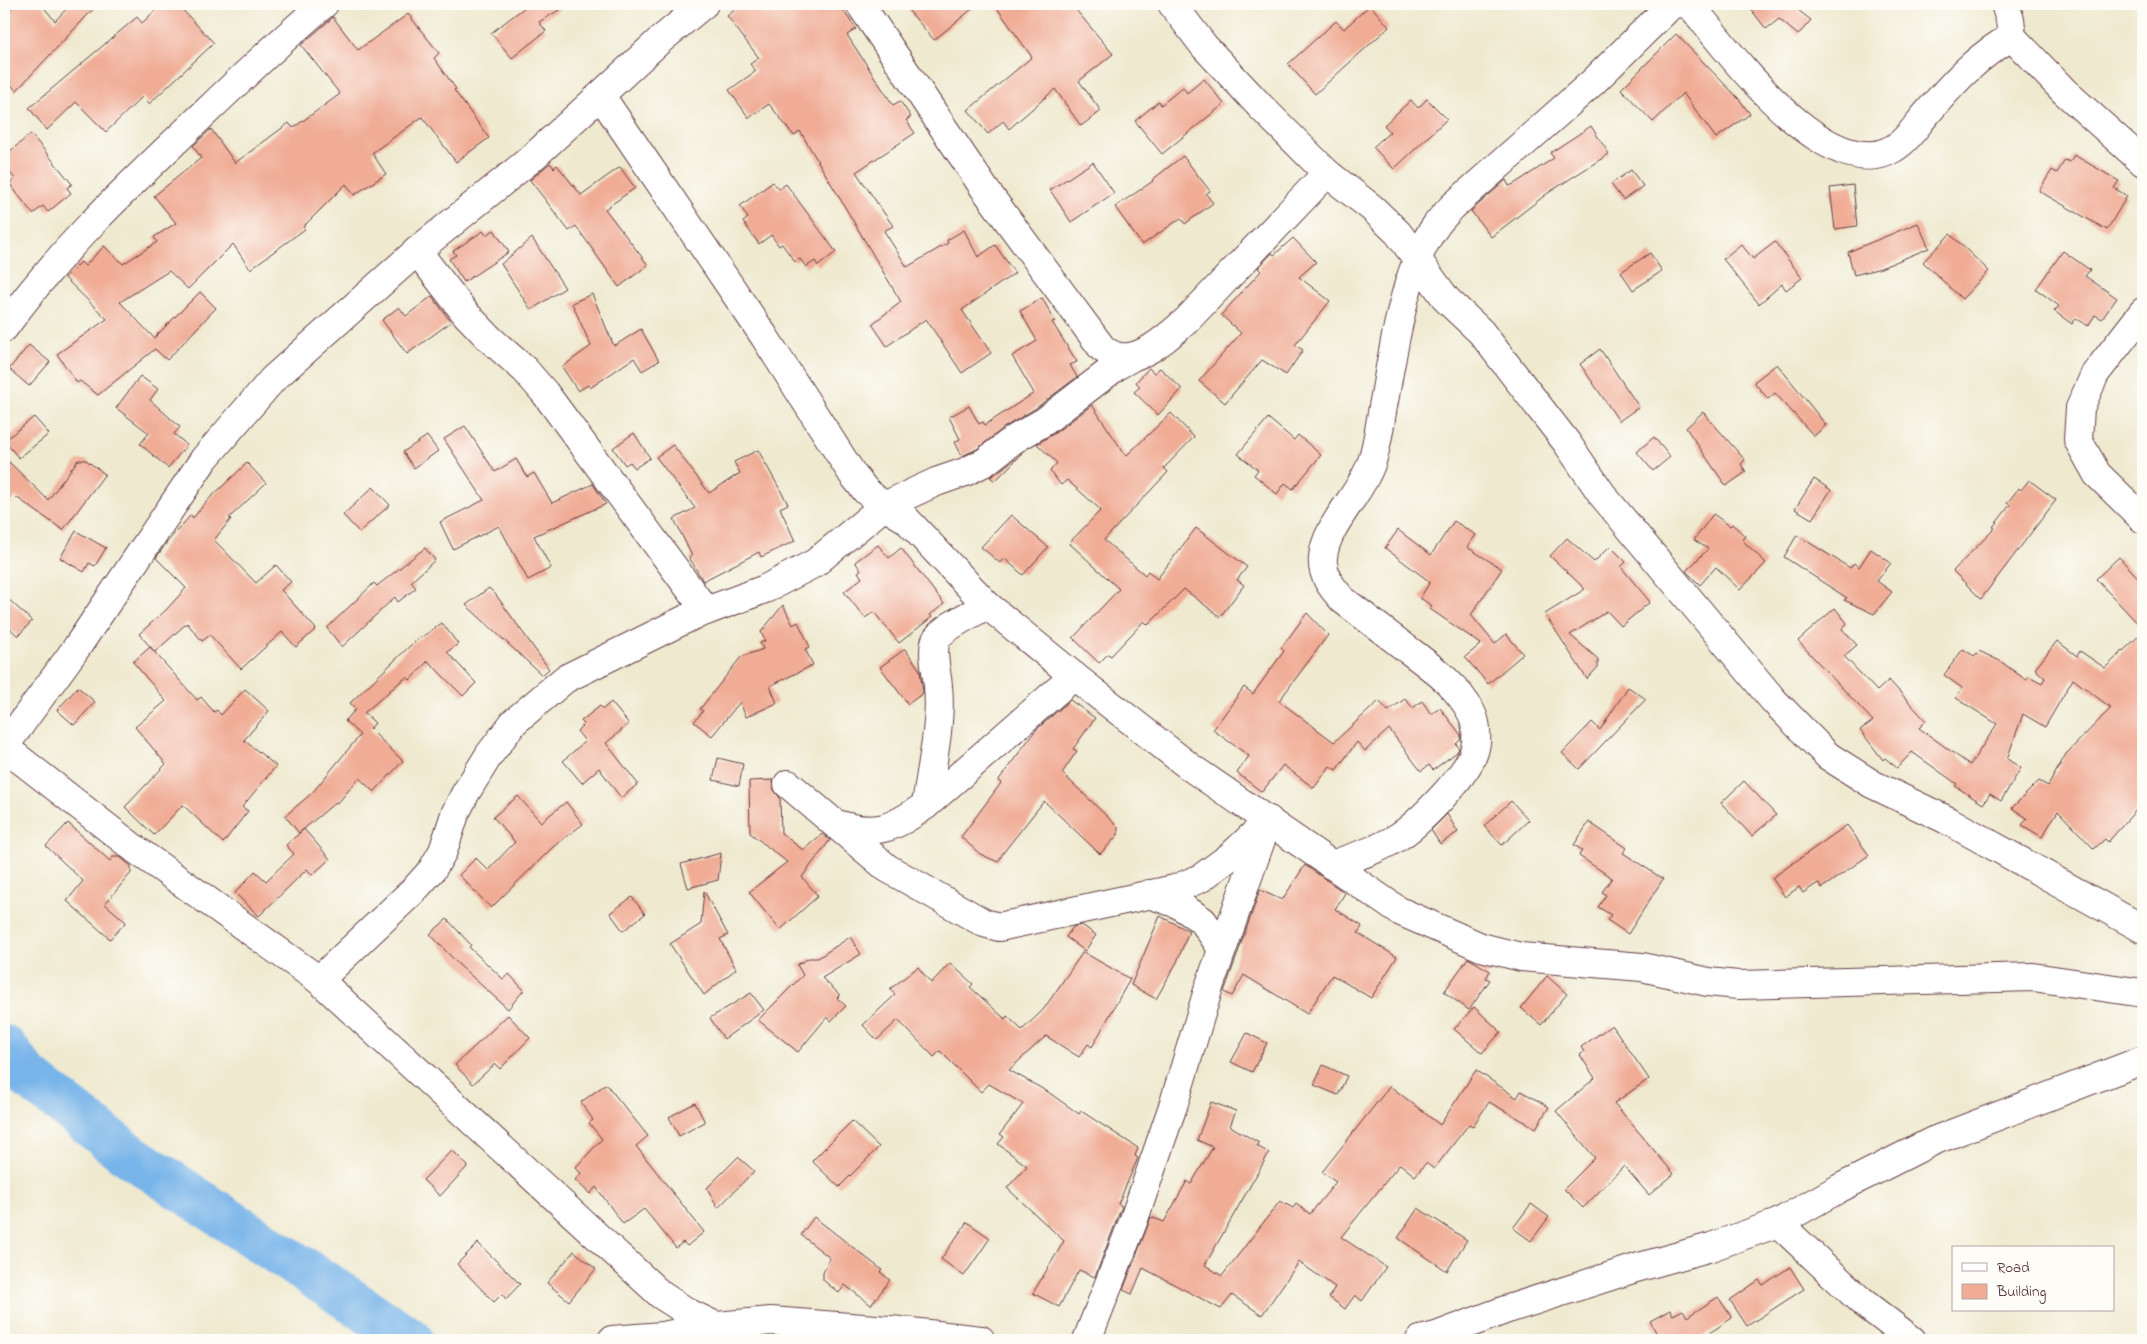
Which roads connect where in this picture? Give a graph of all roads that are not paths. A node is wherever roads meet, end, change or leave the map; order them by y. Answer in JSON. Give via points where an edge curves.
{"nodes":[{"id":1,"x":324,"y":4,"type":"edge"},
{"id":2,"x":704,"y":4,"type":"edge"},
{"id":3,"x":860,"y":4,"type":"edge"},
{"id":4,"x":1172,"y":4,"type":"edge"},
{"id":5,"x":1676,"y":4,"type":"edge"},
{"id":6,"x":1686,"y":4,"type":"edge"},
{"id":7,"x":2005,"y":4,"type":"edge"},
{"id":8,"x":2012,"y":37,"type":"junction"},
{"id":9,"x":601,"y":96,"type":"junction"},
{"id":10,"x":2143,"y":162,"type":"edge"},
{"id":11,"x":1327,"y":173,"type":"junction"},
{"id":12,"x":418,"y":251,"type":"junction"},
{"id":13,"x":1417,"y":260,"type":"junction"},
{"id":14,"x":2143,"y":312,"type":"edge"},
{"id":15,"x":4,"y":328,"type":"edge"},
{"id":16,"x":1134,"y":356,"type":"junction"},
{"id":17,"x":884,"y":506,"type":"junction"},
{"id":18,"x":2143,"y":519,"type":"edge"},
{"id":19,"x":987,"y":606,"type":"junction"},
{"id":20,"x":706,"y":611,"type":"junction"},
{"id":21,"x":1074,"y":676,"type":"junction"},
{"id":22,"x":4,"y":747,"type":"edge"},
{"id":23,"x":788,"y":784,"type":"dead end"},
{"id":24,"x":926,"y":805,"type":"junction"},
{"id":25,"x":1269,"y":820,"type":"junction"},
{"id":26,"x":833,"y":823,"type":"junction"},
{"id":27,"x":1331,"y":865,"type":"junction"},
{"id":28,"x":1149,"y":894,"type":"junction"},
{"id":29,"x":2143,"y":929,"type":"edge"},
{"id":30,"x":1222,"y":949,"type":"junction"},
{"id":31,"x":319,"y":980,"type":"junction"},
{"id":32,"x":2143,"y":993,"type":"edge"},
{"id":33,"x":2143,"y":1060,"type":"edge"},
{"id":34,"x":1778,"y":1223,"type":"junction"},
{"id":35,"x":716,"y":1326,"type":"junction"},
{"id":36,"x":612,"y":1340,"type":"edge"},
{"id":37,"x":981,"y":1340,"type":"edge"},
{"id":38,"x":1087,"y":1340,"type":"edge"},
{"id":39,"x":1420,"y":1340,"type":"edge"},
{"id":40,"x":1912,"y":1340,"type":"edge"}],
"edges":[{"from":1,"to":15,"type":"street","via":[[289,33],[61,255]]},
{"from":2,"to":9,"type":"street"},
{"from":3,"to":16,"type":"street","via":[[984,188],[1102,348],[1116,357]]},
{"from":4,"to":11,"type":"street","via":[[1204,46]]},
{"from":5,"to":13,"type":"street","via":[[1452,207],[1434,227]]},
{"from":6,"to":8,"type":"street","via":[[1693,8],[1755,84],[1789,115],[1829,145],[1868,156],[1886,152],[1900,144],[1952,83],[1982,56]]},
{"from":7,"to":8,"type":"street"},
{"from":8,"to":10,"type":"street","via":[[2065,92]]},
{"from":9,"to":12,"type":"street","via":[[532,158]]},
{"from":9,"to":17,"type":"street","via":[[764,336],[853,475]]},
{"from":11,"to":13,"type":"street","via":[[1392,227]]},
{"from":11,"to":16,"type":"street","via":[[1187,320],[1166,339]]},
{"from":12,"to":20,"type":"street","via":[[466,314],[545,393]]},
{"from":12,"to":22,"type":"street","via":[[273,379],[232,424],[204,459],[77,647]]},
{"from":13,"to":27,"type":"street","via":[[1394,346],[1373,456],[1362,482],[1325,543],[1322,560],[1331,586],[1343,600],[1443,677],[1459,694],[1472,714],[1477,737],[1472,757],[1461,773],[1416,823],[1379,848]]},
{"from":13,"to":29,"type":"street","via":[[1448,300],[1481,332],[1604,497],[1774,701],[1828,756],[1872,784],[1947,820]]},
{"from":14,"to":18,"type":"street","via":[[2095,374],[2080,408],[2078,440],[2097,474]]},
{"from":16,"to":17,"type":"street","via":[[985,462]]},
{"from":17,"to":19,"type":"street","via":[[906,519]]},
{"from":17,"to":20,"type":"street","via":[[815,563],[765,589]]},
{"from":19,"to":21,"type":"street"},
{"from":19,"to":24,"type":"street","via":[[936,639],[938,715]]},
{"from":20,"to":31,"type":"street","via":[[564,680],[514,722],[465,794],[443,851],[432,870]]},
{"from":21,"to":24,"type":"street"},
{"from":21,"to":25,"type":"street","via":[[1190,766]]},
{"from":22,"to":31,"type":"street","via":[[135,849]]},
{"from":23,"to":26,"type":"street"},
{"from":24,"to":26,"type":"street","via":[[902,822],[878,830],[855,830]]},
{"from":25,"to":27,"type":"street"},
{"from":25,"to":28,"type":"street","via":[[1232,855],[1201,878],[1175,890]]},
{"from":25,"to":30,"type":"street"},
{"from":26,"to":28,"type":"street","via":[[887,868],[984,923],[998,927]]},
{"from":27,"to":32,"type":"street","via":[[1399,912],[1481,947],[1521,957],[1642,967],[1708,982],[1738,985],[2033,977]]},
{"from":28,"to":30,"type":"street","via":[[1178,904],[1203,921]]},
{"from":30,"to":38,"type":"street","via":[[1134,1222]]},
{"from":31,"to":35,"type":"street","via":[[661,1295]]},
{"from":33,"to":34,"type":"street","via":[[1933,1141]]},
{"from":34,"to":39,"type":"street"},
{"from":34,"to":40,"type":"street","via":[[1861,1301]]},
{"from":35,"to":36,"type":"street","via":[[662,1336]]},
{"from":35,"to":37,"type":"street","via":[[771,1321]]}]}
